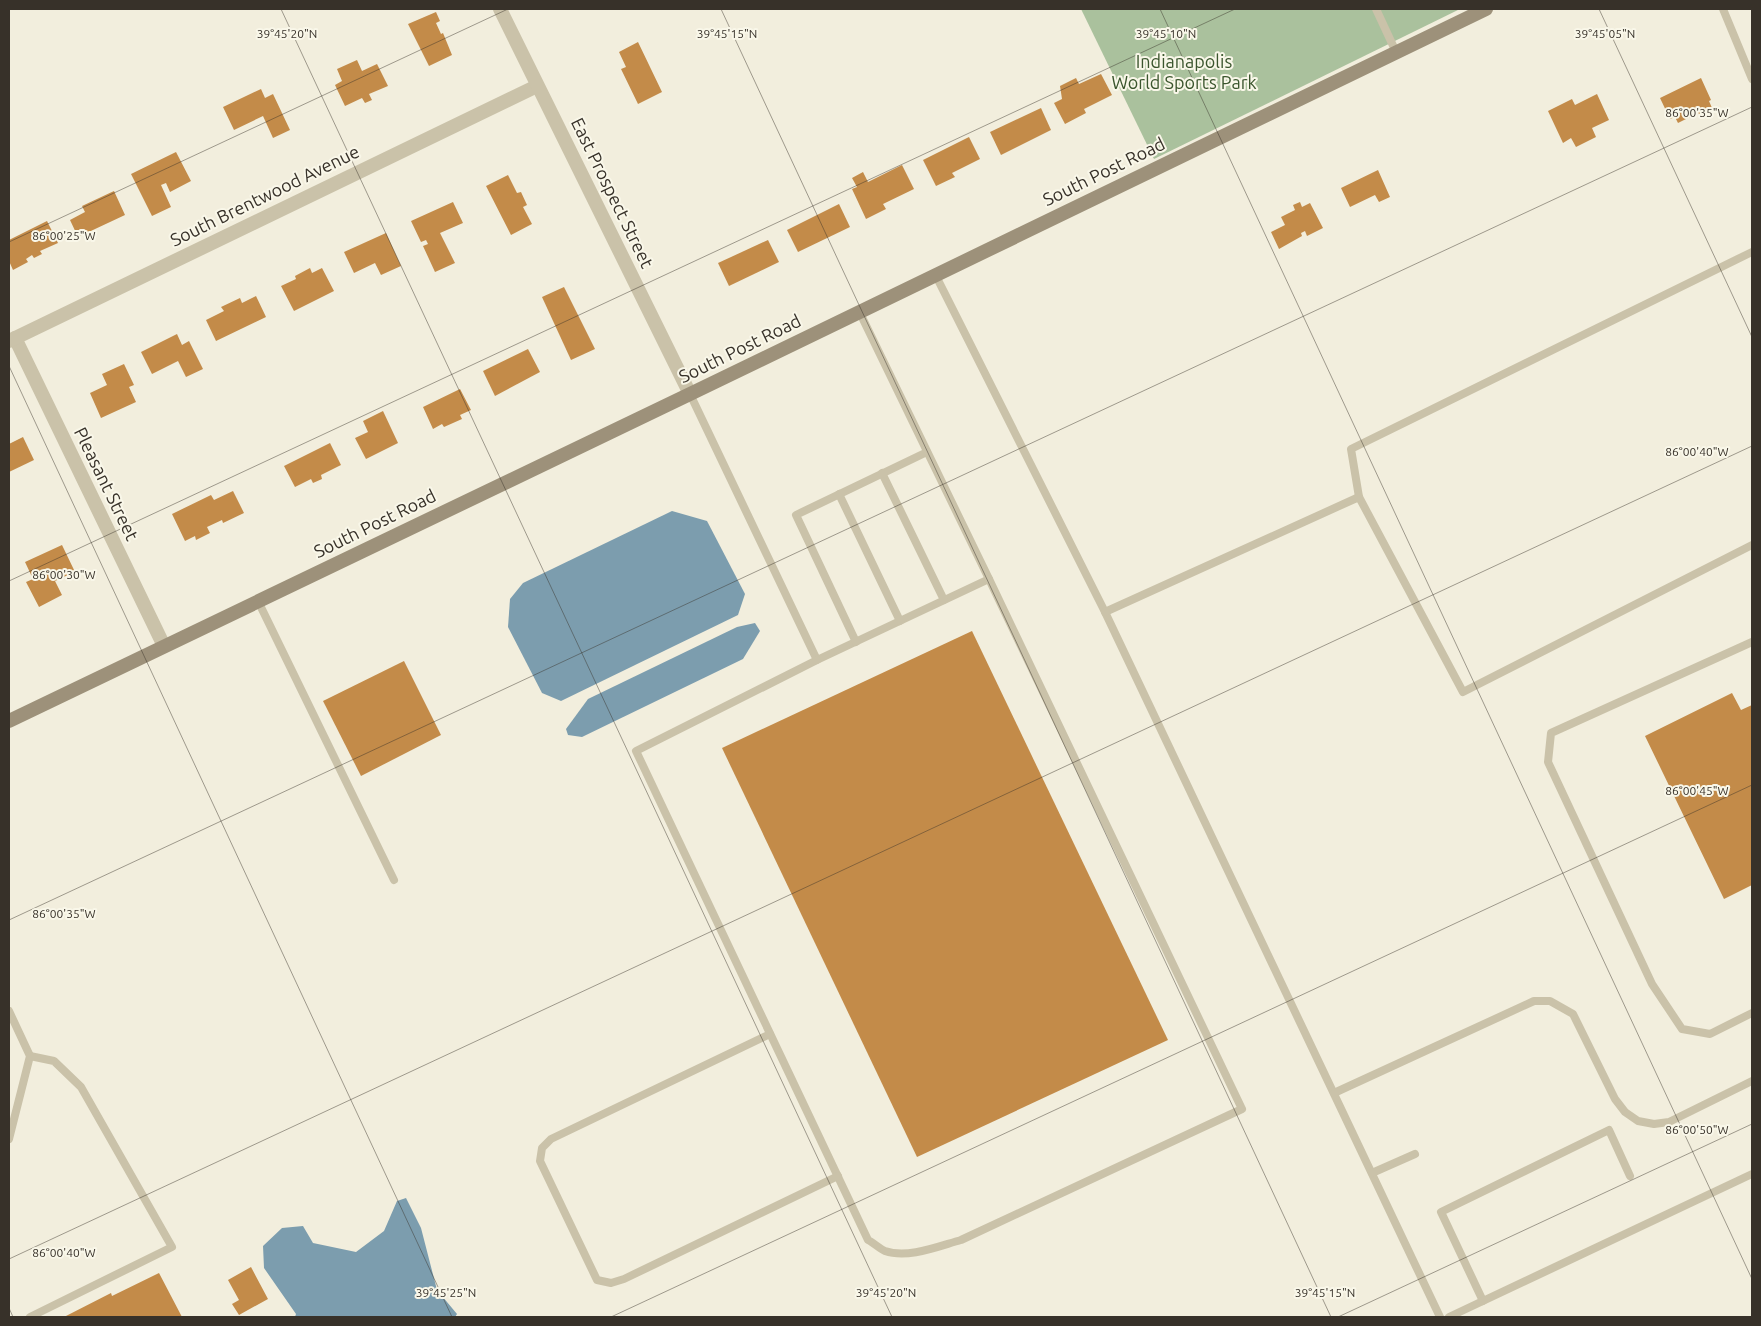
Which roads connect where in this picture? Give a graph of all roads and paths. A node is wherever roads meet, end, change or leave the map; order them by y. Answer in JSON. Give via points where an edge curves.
{"nodes":[{"id":1,"x":500,"y":9,"type":"edge"},
{"id":2,"x":1376,"y":9,"type":"edge"},
{"id":3,"x":1486,"y":9,"type":"edge"},
{"id":4,"x":1723,"y":9,"type":"edge"},
{"id":5,"x":1396,"y":52,"type":"junction"},
{"id":6,"x":1752,"y":79,"type":"edge"},
{"id":7,"x":538,"y":86,"type":"junction"},
{"id":8,"x":1752,"y":252,"type":"edge"},
{"id":9,"x":935,"y":274,"type":"junction"},
{"id":10,"x":859,"y":311,"type":"junction"},
{"id":11,"x":12,"y":340,"type":"edge"},
{"id":12,"x":690,"y":394,"type":"junction"},
{"id":13,"x":927,"y":452,"type":"junction"},
{"id":14,"x":882,"y":473,"type":"junction"},
{"id":15,"x":839,"y":494,"type":"junction"},
{"id":16,"x":1359,"y":496,"type":"junction"},
{"id":17,"x":1752,"y":545,"type":"edge"},
{"id":18,"x":989,"y":579,"type":"junction"},
{"id":19,"x":258,"y":600,"type":"junction"},
{"id":20,"x":944,"y":600,"type":"junction"},
{"id":21,"x":1105,"y":612,"type":"junction"},
{"id":22,"x":900,"y":621,"type":"junction"},
{"id":23,"x":856,"y":642,"type":"junction"},
{"id":24,"x":1752,"y":642,"type":"edge"},
{"id":25,"x":164,"y":646,"type":"junction"},
{"id":26,"x":817,"y":660,"type":"junction"},
{"id":27,"x":9,"y":721,"type":"edge"},
{"id":28,"x":394,"y":880,"type":"dead end"},
{"id":29,"x":9,"y":1011,"type":"edge"},
{"id":30,"x":1752,"y":1013,"type":"edge"},
{"id":31,"x":770,"y":1034,"type":"junction"},
{"id":32,"x":30,"y":1056,"type":"junction"},
{"id":33,"x":1752,"y":1081,"type":"edge"},
{"id":34,"x":1334,"y":1094,"type":"junction"},
{"id":35,"x":9,"y":1139,"type":"edge"},
{"id":36,"x":1415,"y":1154,"type":"dead end"},
{"id":37,"x":1372,"y":1174,"type":"junction"},
{"id":38,"x":1752,"y":1174,"type":"edge"},
{"id":39,"x":838,"y":1176,"type":"junction"},
{"id":40,"x":1630,"y":1176,"type":"dead end"},
{"id":41,"x":1484,"y":1301,"type":"junction"},
{"id":42,"x":30,"y":1317,"type":"edge"},
{"id":43,"x":1440,"y":1317,"type":"edge"},
{"id":44,"x":1449,"y":1317,"type":"edge"}],
"edges":[{"from":1,"to":7,"type":"street","name":"East Prospect Street"},
{"from":2,"to":5,"type":"lane"},
{"from":3,"to":5,"type":"main road","name":"South Post Road"},
{"from":4,"to":6,"type":"lane"},
{"from":5,"to":9,"type":"main road","name":"South Post Road"},
{"from":7,"to":11,"type":"street","name":"South Brentwood Avenue"},
{"from":7,"to":12,"type":"street","name":"East Prospect Street"},
{"from":8,"to":16,"type":"lane","via":[[1351,449]]},
{"from":9,"to":10,"type":"main road","name":"South Post Road"},
{"from":9,"to":21,"type":"lane"},
{"from":10,"to":12,"type":"main road","name":"South Post Road"},
{"from":10,"to":13,"type":"lane"},
{"from":11,"to":25,"type":"street","name":"Pleasant Street"},
{"from":12,"to":19,"type":"main road","name":"South Post Road"},
{"from":12,"to":26,"type":"lane"},
{"from":13,"to":14,"type":"lane"},
{"from":13,"to":18,"type":"lane"},
{"from":14,"to":15,"type":"lane"},
{"from":14,"to":20,"type":"lane"},
{"from":15,"to":22,"type":"lane"},
{"from":15,"to":23,"type":"lane","via":[[796,515]]},
{"from":16,"to":17,"type":"lane","via":[[1463,692]]},
{"from":16,"to":21,"type":"lane"},
{"from":18,"to":20,"type":"lane"},
{"from":18,"to":39,"type":"lane","via":[[1242,1109],[961,1240],[929,1249],[886,1251],[868,1240]]},
{"from":19,"to":25,"type":"main road","name":"South Post Road"},
{"from":19,"to":28,"type":"lane"},
{"from":20,"to":22,"type":"lane"},
{"from":21,"to":34,"type":"lane"},
{"from":22,"to":23,"type":"lane"},
{"from":23,"to":26,"type":"lane"},
{"from":24,"to":30,"type":"lane","via":[[1551,733],[1548,762],[1652,984],[1682,1029],[1710,1034]]},
{"from":25,"to":27,"type":"main road","name":"South Post Road"},
{"from":26,"to":31,"type":"lane","via":[[636,751]]},
{"from":29,"to":32,"type":"lane"},
{"from":31,"to":39,"type":"lane"},
{"from":31,"to":39,"type":"lane","via":[[551,1138],[542,1148],[540,1161],[592,1271],[597,1280],[611,1283],[624,1279]]},
{"from":32,"to":35,"type":"lane"},
{"from":32,"to":42,"type":"lane","via":[[54,1061],[81,1087],[172,1247]]},
{"from":33,"to":34,"type":"lane","via":[[1669,1122],[1638,1121],[1615,1099],[1573,1014],[1550,1001],[1534,1001]]},
{"from":34,"to":37,"type":"lane"},
{"from":36,"to":37,"type":"lane"},
{"from":37,"to":43,"type":"lane"},
{"from":38,"to":41,"type":"lane"},
{"from":40,"to":41,"type":"lane","via":[[1609,1130],[1441,1212]]},
{"from":41,"to":44,"type":"lane"}]}
